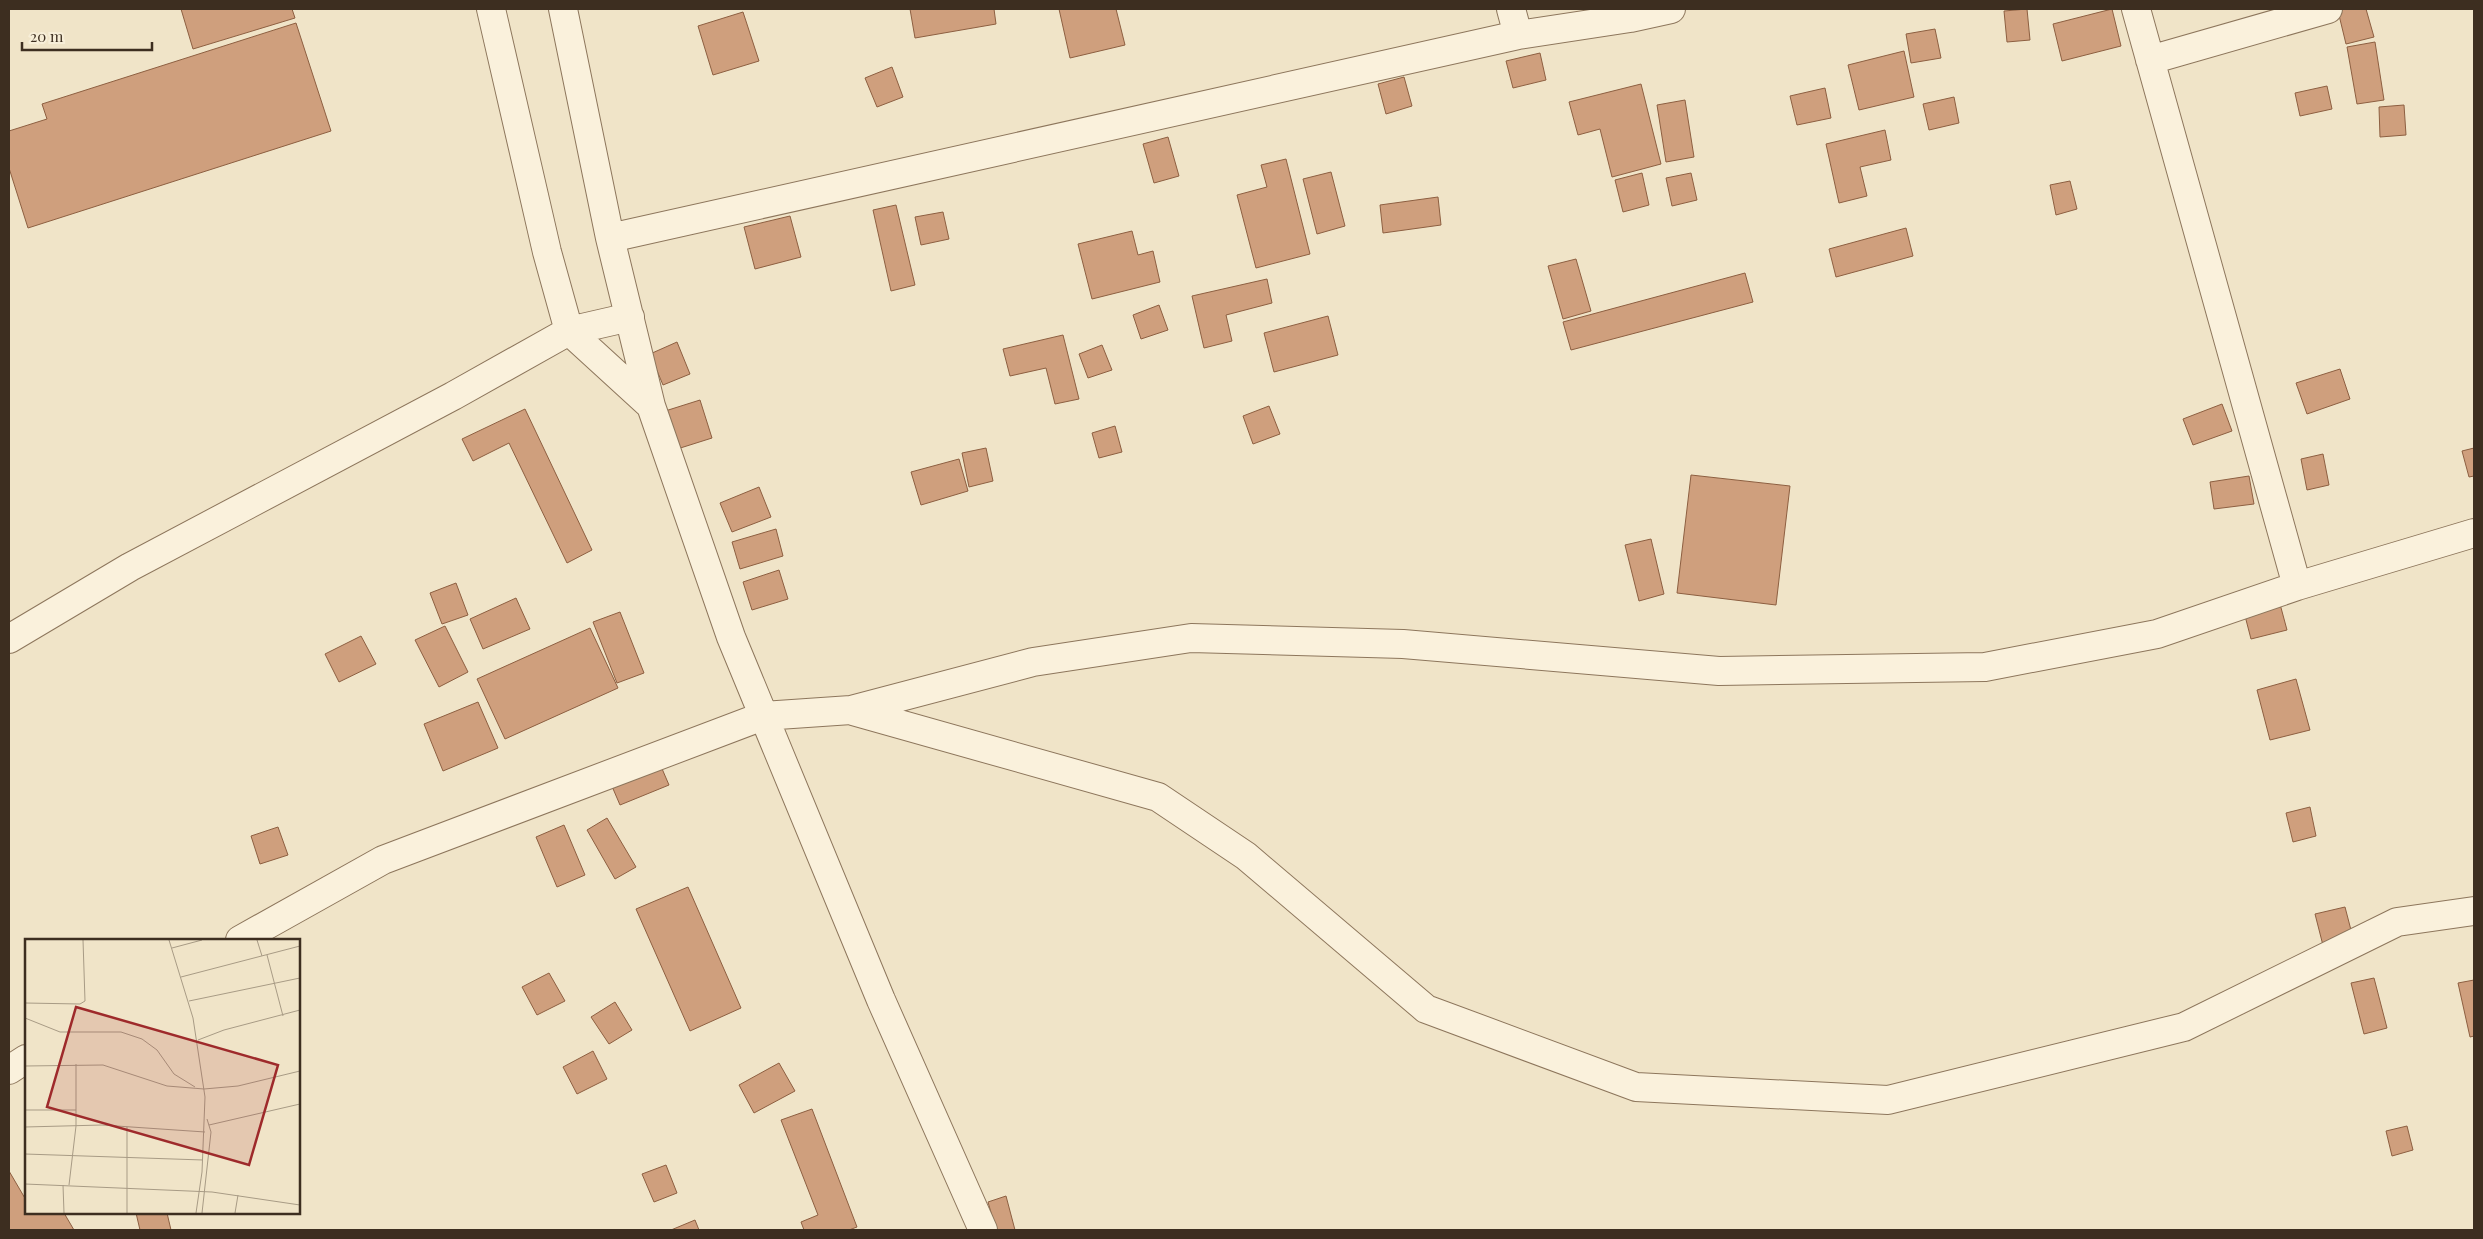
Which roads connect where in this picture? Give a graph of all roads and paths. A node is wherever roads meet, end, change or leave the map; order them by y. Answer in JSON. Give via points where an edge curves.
{"nodes":[{"id":1,"x":491,"y":9,"type":"edge"},
{"id":2,"x":563,"y":9,"type":"edge"},
{"id":3,"x":1511,"y":9,"type":"edge"},
{"id":4,"x":1671,"y":9,"type":"edge"},
{"id":5,"x":2136,"y":9,"type":"edge"},
{"id":6,"x":2328,"y":9,"type":"edge"},
{"id":7,"x":1518,"y":35,"type":"junction"},
{"id":8,"x":2150,"y":60,"type":"junction"},
{"id":9,"x":610,"y":238,"type":"junction"},
{"id":10,"x":630,"y":317,"type":"junction"},
{"id":11,"x":569,"y":331,"type":"junction"},
{"id":12,"x":651,"y":406,"type":"junction"},
{"id":13,"x":2474,"y":533,"type":"edge"},
{"id":14,"x":2297,"y":586,"type":"junction"},
{"id":15,"x":9,"y":639,"type":"edge"},
{"id":16,"x":851,"y":710,"type":"junction"},
{"id":17,"x":763,"y":716,"type":"junction"},
{"id":18,"x":2474,"y":911,"type":"edge"},
{"id":19,"x":242,"y":939,"type":"edge"},
{"id":20,"x":25,"y":1060,"type":"edge"},
{"id":21,"x":9,"y":1070,"type":"edge"},
{"id":22,"x":983,"y":1230,"type":"edge"}],
"edges":[{"from":1,"to":11,"type":"street","via":[[547,252]]},
{"from":2,"to":9,"type":"street"},
{"from":3,"to":7,"type":"street"},
{"from":4,"to":7,"type":"street"},
{"from":5,"to":8,"type":"street"},
{"from":6,"to":8,"type":"street"},
{"from":7,"to":9,"type":"street"},
{"from":8,"to":14,"type":"street"},
{"from":9,"to":10,"type":"street"},
{"from":10,"to":11,"type":"street"},
{"from":10,"to":12,"type":"street"},
{"from":11,"to":12,"type":"street"},
{"from":11,"to":15,"type":"street","via":[[130,567]]},
{"from":12,"to":17,"type":"street","via":[[731,637]]},
{"from":13,"to":14,"type":"street"},
{"from":14,"to":16,"type":"street","via":[[2157,634],[1984,668],[1719,671],[1403,644],[1191,638],[1032,662]]},
{"from":16,"to":17,"type":"street"},
{"from":16,"to":18,"type":"street","via":[[1158,797],[1246,856],[1426,1009],[1636,1087],[1888,1100],[2184,1027],[2397,922]]},
{"from":17,"to":19,"type":"street","via":[[383,860]]},
{"from":17,"to":22,"type":"street","via":[[881,1000]]},
{"from":20,"to":21,"type":"street"}]}
